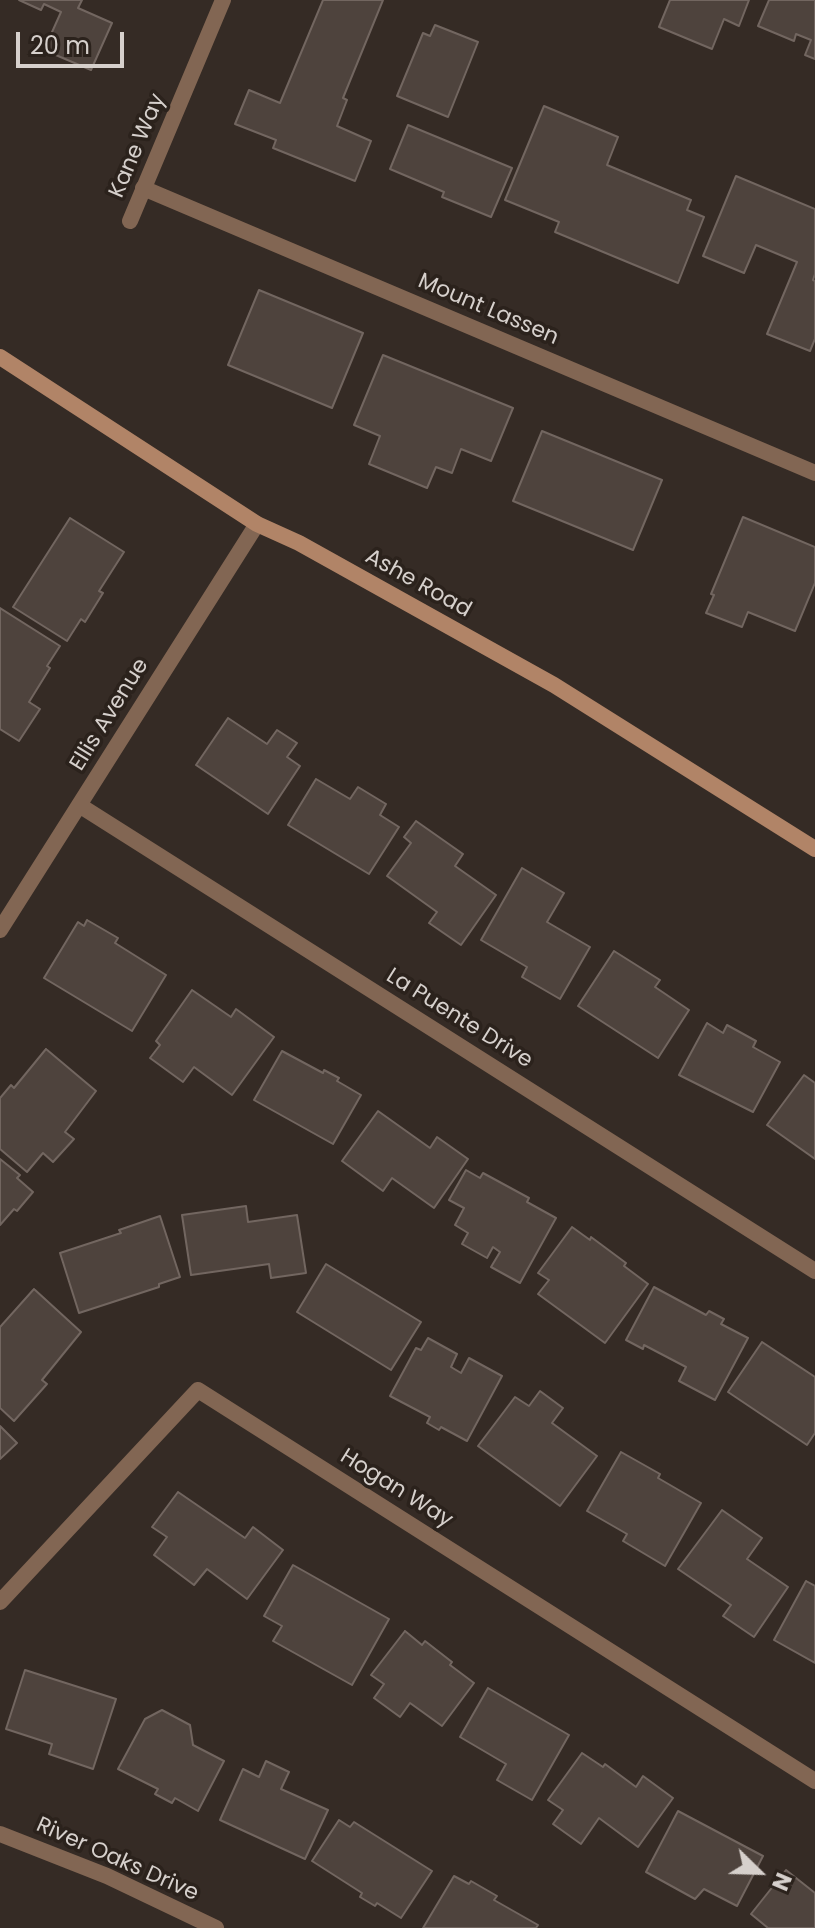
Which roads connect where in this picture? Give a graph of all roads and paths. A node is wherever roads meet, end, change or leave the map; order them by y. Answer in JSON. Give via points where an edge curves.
{"nodes":[{"id":1,"x":223,"y":0,"type":"edge"},
{"id":2,"x":143,"y":188,"type":"junction"},
{"id":3,"x":130,"y":221,"type":"dead end"},
{"id":4,"x":0,"y":357,"type":"edge"},
{"id":5,"x":815,"y":473,"type":"edge"},
{"id":6,"x":257,"y":524,"type":"junction"},
{"id":7,"x":79,"y":805,"type":"junction"},
{"id":8,"x":815,"y":849,"type":"edge"},
{"id":9,"x":0,"y":930,"type":"edge"},
{"id":10,"x":815,"y":1271,"type":"edge"},
{"id":11,"x":0,"y":1602,"type":"edge"},
{"id":12,"x":815,"y":1781,"type":"edge"},
{"id":13,"x":0,"y":1834,"type":"edge"},
{"id":14,"x":216,"y":1928,"type":"edge"}],
"edges":[{"from":1,"to":2,"type":"street","name":"Kane Way"},
{"from":2,"to":3,"type":"street","name":"Kane Way"},
{"from":2,"to":5,"type":"street","name":"Mount Lassen"},
{"from":4,"to":6,"type":"street","name":"Ashe Road"},
{"from":6,"to":7,"type":"street","name":"Ellis Avenue"},
{"from":6,"to":8,"type":"street","name":"Ashe Road","via":[[554,685]]},
{"from":7,"to":9,"type":"street","name":"Ellis Avenue"},
{"from":7,"to":10,"type":"street","name":"La Puente Drive"},
{"from":11,"to":12,"type":"street","name":"Hogan Way","via":[[198,1390]]},
{"from":13,"to":14,"type":"street","name":"River Oaks Drive","via":[[107,1876]]}]}
